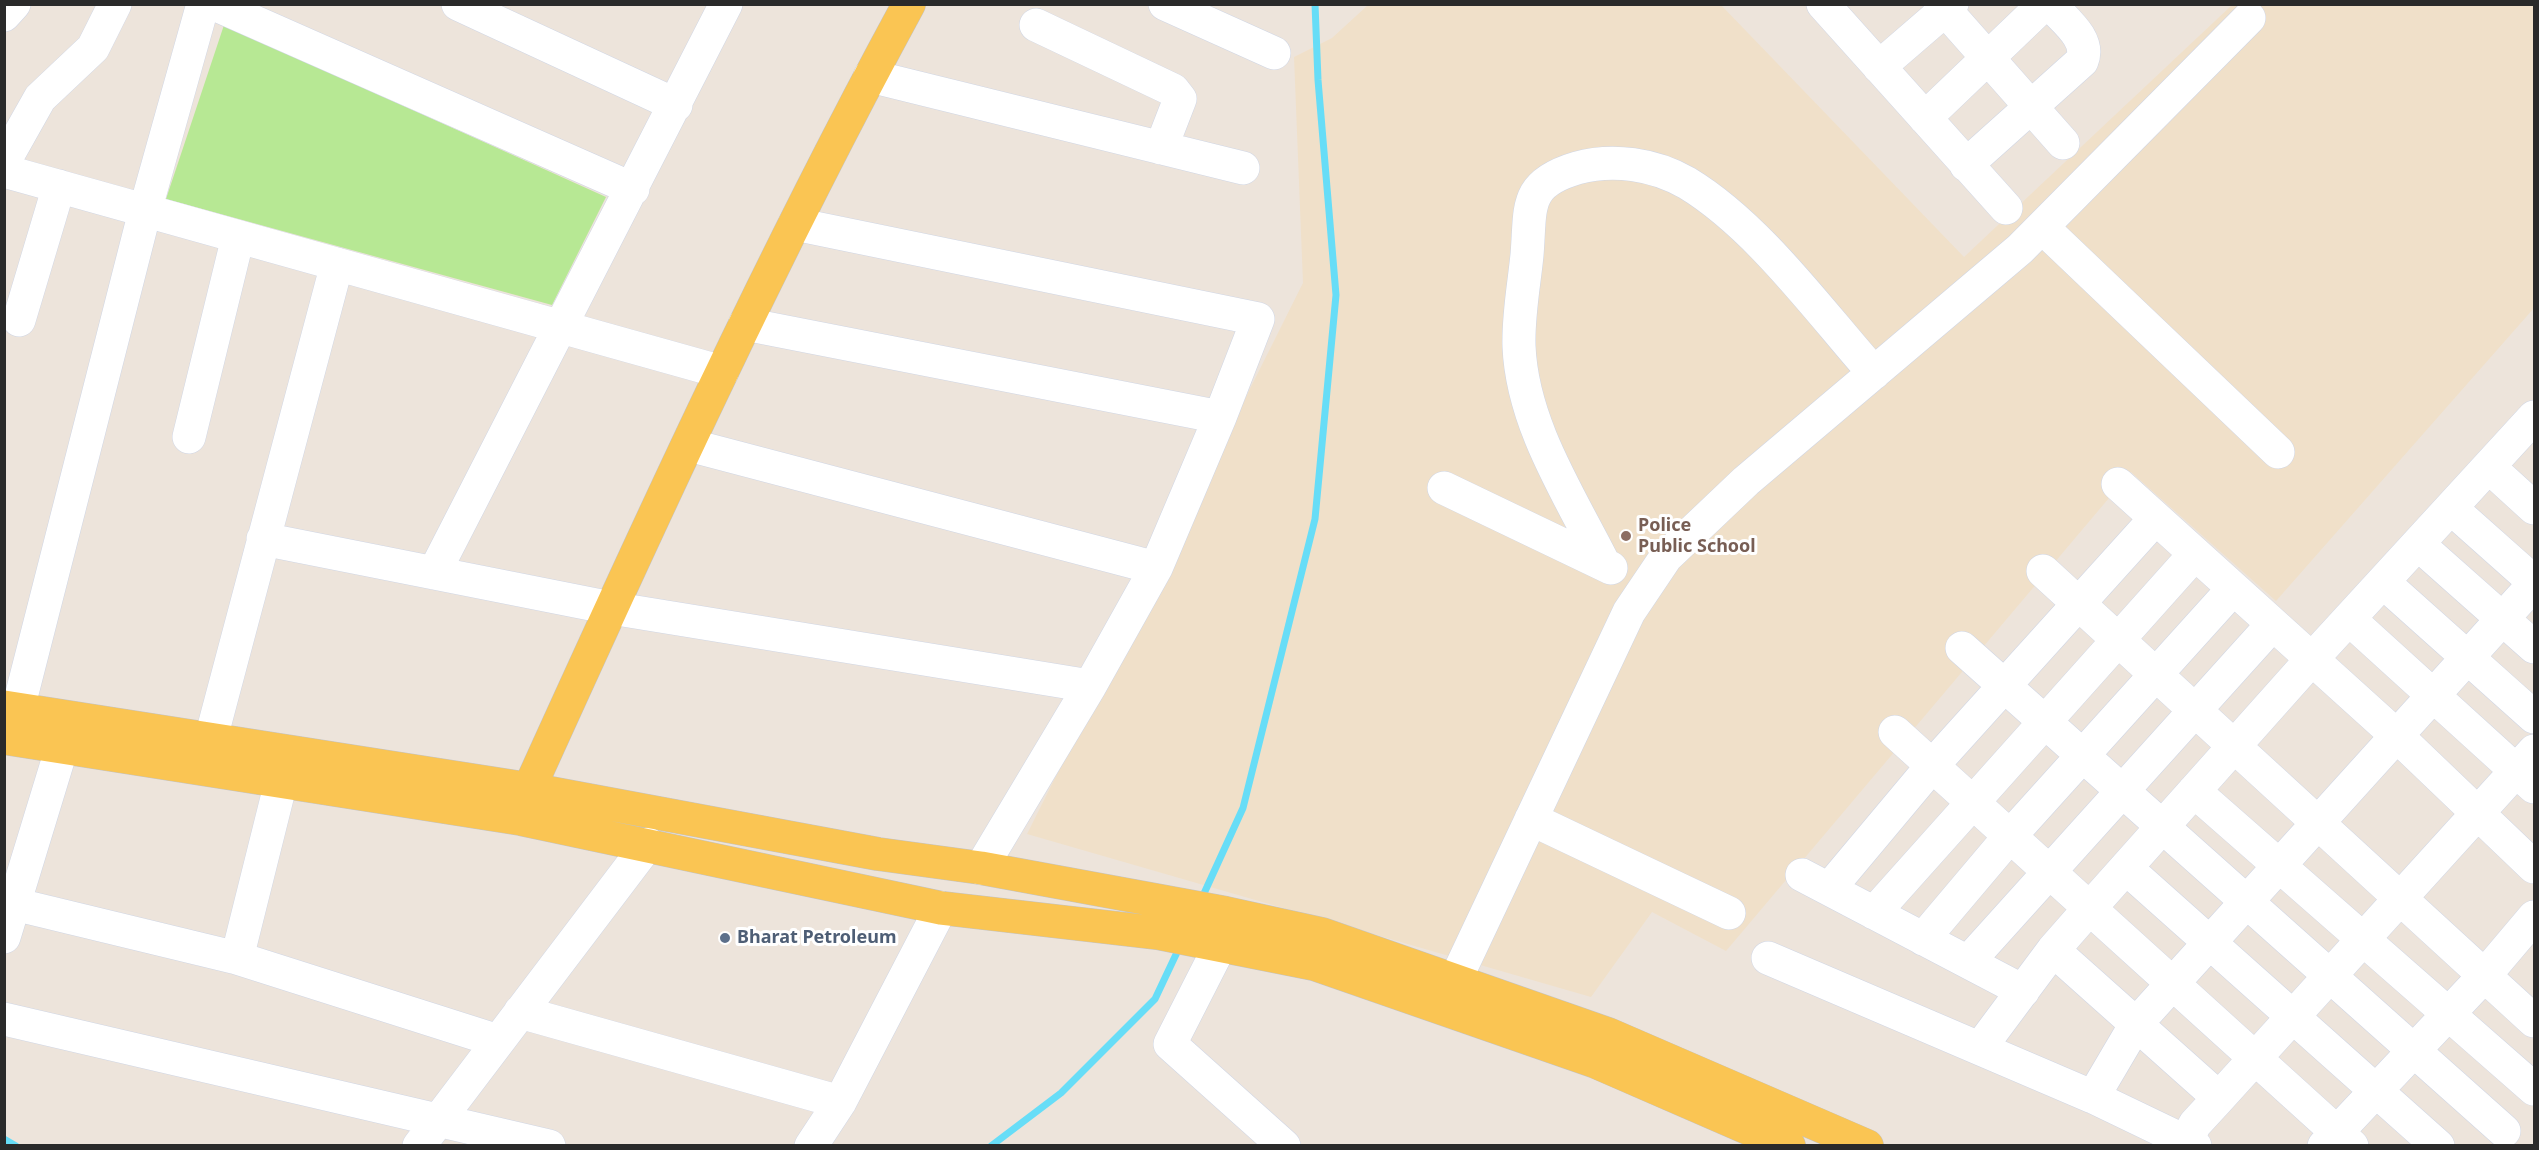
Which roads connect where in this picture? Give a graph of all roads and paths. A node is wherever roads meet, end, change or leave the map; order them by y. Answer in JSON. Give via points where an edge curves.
{"nodes":[{"id":1,"x":14,"y":4,"type":"edge"},
{"id":2,"x":115,"y":4,"type":"edge"},
{"id":3,"x":203,"y":4,"type":"edge"},
{"id":4,"x":214,"y":4,"type":"edge"},
{"id":5,"x":458,"y":4,"type":"edge"},
{"id":6,"x":909,"y":4,"type":"edge"},
{"id":7,"x":1165,"y":4,"type":"edge"},
{"id":8,"x":2044,"y":4,"type":"edge"},
{"id":9,"x":2050,"y":4,"type":"edge"},
{"id":10,"x":717,"y":7,"type":"edge"},
{"id":11,"x":1946,"y":7,"type":"edge"},
{"id":12,"x":1840,"y":10,"type":"edge"},
{"id":13,"x":4,"y":15,"type":"edge"},
{"id":14,"x":2250,"y":18,"type":"dead end"},
{"id":15,"x":1036,"y":25,"type":"dead end"},
{"id":16,"x":1274,"y":52,"type":"dead end"},
{"id":17,"x":1988,"y":59,"type":"junction"},
{"id":18,"x":1880,"y":68,"type":"junction"},
{"id":19,"x":870,"y":76,"type":"junction"},
{"id":20,"x":676,"y":105,"type":"junction"},
{"id":21,"x":2031,"y":107,"type":"junction"},
{"id":22,"x":1925,"y":118,"type":"junction"},
{"id":23,"x":2063,"y":143,"type":"dead end"},
{"id":24,"x":1161,"y":148,"type":"junction"},
{"id":25,"x":4,"y":162,"type":"edge"},
{"id":26,"x":1966,"y":165,"type":"junction"},
{"id":27,"x":1243,"y":168,"type":"dead end"},
{"id":28,"x":4,"y":171,"type":"edge"},
{"id":29,"x":59,"y":186,"type":"junction"},
{"id":30,"x":633,"y":189,"type":"junction"},
{"id":31,"x":2006,"y":208,"type":"dead end"},
{"id":32,"x":145,"y":211,"type":"junction"},
{"id":33,"x":795,"y":224,"type":"junction"},
{"id":34,"x":2042,"y":227,"type":"junction"},
{"id":35,"x":238,"y":237,"type":"junction"},
{"id":36,"x":337,"y":264,"type":"junction"},
{"id":37,"x":19,"y":320,"type":"dead end"},
{"id":38,"x":745,"y":324,"type":"junction"},
{"id":39,"x":562,"y":328,"type":"junction"},
{"id":40,"x":722,"y":372,"type":"junction"},
{"id":41,"x":1874,"y":373,"type":"junction"},
{"id":42,"x":1220,"y":417,"type":"junction"},
{"id":43,"x":2531,"y":428,"type":"edge"},
{"id":44,"x":189,"y":437,"type":"dead end"},
{"id":45,"x":689,"y":445,"type":"junction"},
{"id":46,"x":2278,"y":452,"type":"dead end"},
{"id":47,"x":2489,"y":468,"type":"junction"},
{"id":48,"x":2118,"y":484,"type":"dead end"},
{"id":49,"x":1444,"y":488,"type":"dead end"},
{"id":50,"x":2535,"y":508,"type":"edge"},
{"id":51,"x":2452,"y":509,"type":"junction"},
{"id":52,"x":2155,"y":519,"type":"junction"},
{"id":53,"x":263,"y":539,"type":"junction"},
{"id":54,"x":2418,"y":544,"type":"junction"},
{"id":55,"x":2194,"y":555,"type":"junction"},
{"id":56,"x":1604,"y":564,"type":"junction"},
{"id":57,"x":1156,"y":568,"type":"junction"},
{"id":58,"x":2043,"y":571,"type":"dead end"},
{"id":59,"x":434,"y":573,"type":"junction"},
{"id":60,"x":2383,"y":582,"type":"junction"},
{"id":61,"x":2535,"y":583,"type":"edge"},
{"id":62,"x":1646,"y":584,"type":"junction"},
{"id":63,"x":2233,"y":590,"type":"junction"},
{"id":64,"x":2079,"y":603,"type":"junction"},
{"id":65,"x":611,"y":608,"type":"junction"},
{"id":66,"x":2349,"y":619,"type":"junction"},
{"id":67,"x":2503,"y":619,"type":"junction"},
{"id":68,"x":2272,"y":625,"type":"junction"},
{"id":69,"x":2118,"y":639,"type":"junction"},
{"id":70,"x":2535,"y":647,"type":"edge"},
{"id":71,"x":1962,"y":648,"type":"dead end"},
{"id":72,"x":2468,"y":657,"type":"junction"},
{"id":73,"x":2311,"y":660,"type":"junction"},
{"id":74,"x":2156,"y":674,"type":"junction"},
{"id":75,"x":1090,"y":686,"type":"junction"},
{"id":76,"x":2004,"y":686,"type":"junction"},
{"id":77,"x":2433,"y":696,"type":"junction"},
{"id":78,"x":2195,"y":709,"type":"junction"},
{"id":79,"x":2535,"y":717,"type":"edge"},
{"id":80,"x":2043,"y":721,"type":"junction"},
{"id":81,"x":10,"y":723,"type":"edge"},
{"id":82,"x":65,"y":731,"type":"junction"},
{"id":83,"x":1895,"y":732,"type":"dead end"},
{"id":84,"x":2397,"y":736,"type":"junction"},
{"id":85,"x":210,"y":738,"type":"junction"},
{"id":86,"x":2235,"y":746,"type":"junction"},
{"id":87,"x":2083,"y":756,"type":"junction"},
{"id":88,"x":1932,"y":766,"type":"junction"},
{"id":89,"x":2529,"y":770,"type":"edge"},
{"id":90,"x":281,"y":782,"type":"junction"},
{"id":91,"x":2121,"y":791,"type":"junction"},
{"id":92,"x":2194,"y":791,"type":"junction"},
{"id":93,"x":1971,"y":801,"type":"junction"},
{"id":94,"x":525,"y":804,"type":"junction"},
{"id":95,"x":2479,"y":815,"type":"junction"},
{"id":96,"x":1531,"y":819,"type":"junction"},
{"id":97,"x":2319,"y":823,"type":"junction"},
{"id":98,"x":2162,"y":827,"type":"junction"},
{"id":99,"x":2010,"y":836,"type":"junction"},
{"id":100,"x":648,"y":844,"type":"junction"},
{"id":101,"x":2280,"y":866,"type":"junction"},
{"id":102,"x":2535,"y":867,"type":"edge"},
{"id":103,"x":981,"y":868,"type":"junction"},
{"id":104,"x":2126,"y":868,"type":"junction"},
{"id":105,"x":2048,"y":872,"type":"junction"},
{"id":106,"x":2402,"y":899,"type":"junction"},
{"id":107,"x":2247,"y":902,"type":"junction"},
{"id":108,"x":14,"y":904,"type":"junction"},
{"id":109,"x":941,"y":908,"type":"junction"},
{"id":110,"x":2089,"y":909,"type":"junction"},
{"id":111,"x":1729,"y":913,"type":"dead end"},
{"id":112,"x":1874,"y":913,"type":"junction"},
{"id":113,"x":2535,"y":917,"type":"edge"},
{"id":114,"x":1160,"y":918,"type":"junction"},
{"id":115,"x":1224,"y":928,"type":"junction"},
{"id":116,"x":4,"y":937,"type":"edge"},
{"id":117,"x":1923,"y":939,"type":"junction"},
{"id":118,"x":2364,"y":940,"type":"junction"},
{"id":119,"x":2210,"y":943,"type":"junction"},
{"id":120,"x":2053,"y":950,"type":"junction"},
{"id":121,"x":237,"y":958,"type":"junction"},
{"id":122,"x":1768,"y":958,"type":"dead end"},
{"id":123,"x":1968,"y":962,"type":"junction"},
{"id":124,"x":2485,"y":975,"type":"junction"},
{"id":125,"x":2331,"y":976,"type":"junction"},
{"id":126,"x":2173,"y":984,"type":"junction"},
{"id":127,"x":2023,"y":991,"type":"junction"},
{"id":128,"x":1449,"y":993,"type":"junction"},
{"id":129,"x":520,"y":1012,"type":"junction"},
{"id":130,"x":2448,"y":1015,"type":"junction"},
{"id":131,"x":2293,"y":1017,"type":"junction"},
{"id":132,"x":4,"y":1019,"type":"edge"},
{"id":133,"x":2535,"y":1021,"type":"edge"},
{"id":134,"x":2136,"y":1024,"type":"junction"},
{"id":135,"x":498,"y":1041,"type":"junction"},
{"id":136,"x":1980,"y":1048,"type":"junction"},
{"id":137,"x":2415,"y":1051,"type":"junction"},
{"id":138,"x":2256,"y":1057,"type":"junction"},
{"id":139,"x":2375,"y":1089,"type":"junction"},
{"id":140,"x":2535,"y":1089,"type":"edge"},
{"id":141,"x":2535,"y":1096,"type":"edge"},
{"id":142,"x":2093,"y":1097,"type":"junction"},
{"id":143,"x":2218,"y":1098,"type":"junction"},
{"id":144,"x":840,"y":1102,"type":"junction"},
{"id":145,"x":438,"y":1118,"type":"junction"},
{"id":146,"x":2498,"y":1138,"type":"edge"},
{"id":147,"x":2337,"y":1141,"type":"edge"},
{"id":148,"x":2191,"y":1143,"type":"edge"},
{"id":149,"x":419,"y":1146,"type":"edge"},
{"id":150,"x":549,"y":1146,"type":"edge"},
{"id":151,"x":811,"y":1146,"type":"edge"},
{"id":152,"x":1284,"y":1146,"type":"edge"},
{"id":153,"x":1789,"y":1146,"type":"edge"},
{"id":154,"x":1867,"y":1146,"type":"edge"},
{"id":155,"x":2438,"y":1146,"type":"edge"}],
"edges":[{"from":1,"to":13,"type":"street"},
{"from":2,"to":25,"type":"street","via":[[93,48],[40,98]]},
{"from":3,"to":32,"type":"street"},
{"from":4,"to":30,"type":"street"},
{"from":5,"to":20,"type":"street"},
{"from":6,"to":19,"type":"main road"},
{"from":7,"to":16,"type":"street"},
{"from":8,"to":17,"type":"street"},
{"from":9,"to":21,"type":"street","via":[[2082,41],[2086,52],[2082,62]]},
{"from":10,"to":20,"type":"street"},
{"from":11,"to":17,"type":"street"},
{"from":11,"to":18,"type":"street"},
{"from":12,"to":18,"type":"street"},
{"from":14,"to":34,"type":"street"},
{"from":15,"to":24,"type":"street","via":[[1173,90],[1180,99]]},
{"from":17,"to":21,"type":"street"},
{"from":17,"to":22,"type":"street"},
{"from":18,"to":22,"type":"street"},
{"from":19,"to":24,"type":"street"},
{"from":19,"to":33,"type":"main road"},
{"from":20,"to":30,"type":"street"},
{"from":21,"to":23,"type":"street"},
{"from":21,"to":26,"type":"street"},
{"from":22,"to":26,"type":"street"},
{"from":24,"to":27,"type":"street"},
{"from":26,"to":31,"type":"street"},
{"from":28,"to":29,"type":"street"},
{"from":29,"to":32,"type":"street"},
{"from":29,"to":37,"type":"street"},
{"from":30,"to":39,"type":"street"},
{"from":32,"to":35,"type":"street"},
{"from":32,"to":81,"type":"street"},
{"from":33,"to":38,"type":"main road"},
{"from":33,"to":42,"type":"street","via":[[1258,319]]},
{"from":34,"to":41,"type":"street"},
{"from":34,"to":46,"type":"street"},
{"from":35,"to":36,"type":"street"},
{"from":35,"to":44,"type":"street"},
{"from":36,"to":39,"type":"street"},
{"from":36,"to":53,"type":"street"},
{"from":38,"to":40,"type":"main road"},
{"from":38,"to":42,"type":"street"},
{"from":39,"to":40,"type":"street"},
{"from":39,"to":59,"type":"street"},
{"from":40,"to":45,"type":"main road"},
{"from":41,"to":56,"type":"street","via":[[1762,246],[1713,201],[1684,182],[1650,168],[1618,162],[1590,165],[1545,182],[1535,192],[1531,204],[1519,346],[1528,402],[1543,443]]},
{"from":41,"to":62,"type":"street","via":[[1746,481],[1666,557]]},
{"from":42,"to":57,"type":"street"},
{"from":43,"to":47,"type":"street"},
{"from":45,"to":57,"type":"street"},
{"from":45,"to":65,"type":"main road"},
{"from":47,"to":50,"type":"street"},
{"from":47,"to":51,"type":"street"},
{"from":48,"to":52,"type":"street"},
{"from":49,"to":56,"type":"street"},
{"from":51,"to":54,"type":"street"},
{"from":51,"to":61,"type":"street"},
{"from":52,"to":55,"type":"street"},
{"from":52,"to":64,"type":"street"},
{"from":53,"to":59,"type":"street"},
{"from":53,"to":85,"type":"street"},
{"from":54,"to":60,"type":"street"},
{"from":54,"to":67,"type":"street"},
{"from":55,"to":63,"type":"street"},
{"from":55,"to":69,"type":"street"},
{"from":56,"to":62,"type":"street"},
{"from":57,"to":75,"type":"street"},
{"from":58,"to":64,"type":"street"},
{"from":59,"to":65,"type":"street"},
{"from":60,"to":66,"type":"street"},
{"from":60,"to":72,"type":"street"},
{"from":61,"to":67,"type":"street"},
{"from":62,"to":96,"type":"street"},
{"from":63,"to":68,"type":"street"},
{"from":63,"to":74,"type":"street"},
{"from":64,"to":69,"type":"street"},
{"from":64,"to":76,"type":"street"},
{"from":65,"to":75,"type":"street"},
{"from":65,"to":94,"type":"main road"},
{"from":66,"to":73,"type":"street"},
{"from":66,"to":77,"type":"street"},
{"from":67,"to":70,"type":"street"},
{"from":67,"to":72,"type":"street"},
{"from":68,"to":73,"type":"street"},
{"from":68,"to":78,"type":"street"},
{"from":69,"to":74,"type":"street"},
{"from":69,"to":80,"type":"street"},
{"from":71,"to":76,"type":"street"},
{"from":72,"to":77,"type":"street"},
{"from":72,"to":79,"type":"street"},
{"from":73,"to":84,"type":"street"},
{"from":73,"to":86,"type":"street"},
{"from":74,"to":78,"type":"street"},
{"from":74,"to":87,"type":"street"},
{"from":75,"to":103,"type":"street"},
{"from":76,"to":80,"type":"street"},
{"from":76,"to":88,"type":"street"},
{"from":77,"to":84,"type":"street"},
{"from":77,"to":89,"type":"street"},
{"from":78,"to":86,"type":"street"},
{"from":78,"to":91,"type":"street"},
{"from":80,"to":87,"type":"street"},
{"from":80,"to":93,"type":"street"},
{"from":81,"to":82,"type":"main road"},
{"from":82,"to":85,"type":"main road"},
{"from":82,"to":90,"type":"main road","via":[[197,766]]},
{"from":82,"to":108,"type":"street"},
{"from":83,"to":88,"type":"street"},
{"from":84,"to":95,"type":"street"},
{"from":84,"to":97,"type":"street"},
{"from":85,"to":94,"type":"main road"},
{"from":86,"to":92,"type":"street"},
{"from":86,"to":97,"type":"street"},
{"from":87,"to":91,"type":"street"},
{"from":87,"to":99,"type":"street"},
{"from":88,"to":93,"type":"street"},
{"from":88,"to":112,"type":"street","via":[[1815,882]]},
{"from":89,"to":95,"type":"street"},
{"from":90,"to":94,"type":"main road"},
{"from":90,"to":121,"type":"street"},
{"from":91,"to":98,"type":"street"},
{"from":91,"to":105,"type":"street"},
{"from":92,"to":98,"type":"street"},
{"from":92,"to":101,"type":"street"},
{"from":93,"to":99,"type":"street"},
{"from":93,"to":112,"type":"street"},
{"from":94,"to":100,"type":"main road"},
{"from":94,"to":103,"type":"main road"},
{"from":95,"to":102,"type":"street"},
{"from":95,"to":106,"type":"street"},
{"from":96,"to":111,"type":"street"},
{"from":96,"to":128,"type":"street"},
{"from":97,"to":101,"type":"street"},
{"from":97,"to":106,"type":"street"},
{"from":98,"to":104,"type":"street"},
{"from":98,"to":107,"type":"street"},
{"from":99,"to":105,"type":"street"},
{"from":99,"to":117,"type":"street"},
{"from":100,"to":109,"type":"main road"},
{"from":100,"to":129,"type":"street"},
{"from":101,"to":107,"type":"street"},
{"from":101,"to":118,"type":"street"},
{"from":103,"to":114,"type":"main road"},
{"from":104,"to":110,"type":"street"},
{"from":104,"to":119,"type":"street"},
{"from":105,"to":110,"type":"street"},
{"from":105,"to":123,"type":"street"},
{"from":106,"to":118,"type":"street"},
{"from":106,"to":124,"type":"street"},
{"from":107,"to":119,"type":"street"},
{"from":107,"to":125,"type":"street"},
{"from":108,"to":116,"type":"street"},
{"from":108,"to":121,"type":"street"},
{"from":109,"to":114,"type":"main road"},
{"from":109,"to":144,"type":"street"},
{"from":110,"to":120,"type":"street"},
{"from":110,"to":126,"type":"street"},
{"from":112,"to":117,"type":"street"},
{"from":113,"to":124,"type":"street"},
{"from":114,"to":115,"type":"main road"},
{"from":115,"to":128,"type":"main road","via":[[1314,964]]},
{"from":115,"to":152,"type":"street","via":[[1170,1044]]},
{"from":117,"to":123,"type":"street"},
{"from":118,"to":125,"type":"street"},
{"from":118,"to":130,"type":"street"},
{"from":119,"to":126,"type":"street"},
{"from":119,"to":131,"type":"street"},
{"from":120,"to":127,"type":"street"},
{"from":120,"to":134,"type":"street"},
{"from":121,"to":135,"type":"street"},
{"from":122,"to":136,"type":"street"},
{"from":123,"to":127,"type":"street"},
{"from":124,"to":130,"type":"street"},
{"from":124,"to":133,"type":"street"},
{"from":125,"to":131,"type":"street"},
{"from":125,"to":137,"type":"street"},
{"from":126,"to":134,"type":"street"},
{"from":126,"to":138,"type":"street"},
{"from":127,"to":136,"type":"street"},
{"from":128,"to":153,"type":"main road"},
{"from":128,"to":154,"type":"main road","via":[[1608,1034]]},
{"from":129,"to":135,"type":"street"},
{"from":129,"to":144,"type":"street"},
{"from":130,"to":137,"type":"street"},
{"from":130,"to":140,"type":"street"},
{"from":131,"to":138,"type":"street"},
{"from":131,"to":139,"type":"street"},
{"from":132,"to":145,"type":"street"},
{"from":134,"to":142,"type":"street"},
{"from":134,"to":143,"type":"street"},
{"from":135,"to":145,"type":"street"},
{"from":136,"to":142,"type":"street"},
{"from":137,"to":139,"type":"street"},
{"from":137,"to":146,"type":"street"},
{"from":138,"to":143,"type":"street"},
{"from":138,"to":147,"type":"street"},
{"from":139,"to":147,"type":"street"},
{"from":139,"to":155,"type":"street"},
{"from":141,"to":146,"type":"street"},
{"from":142,"to":148,"type":"street"},
{"from":143,"to":148,"type":"street","via":[[2195,1124]]},
{"from":144,"to":151,"type":"street"},
{"from":145,"to":149,"type":"street"},
{"from":145,"to":150,"type":"street"}]}
